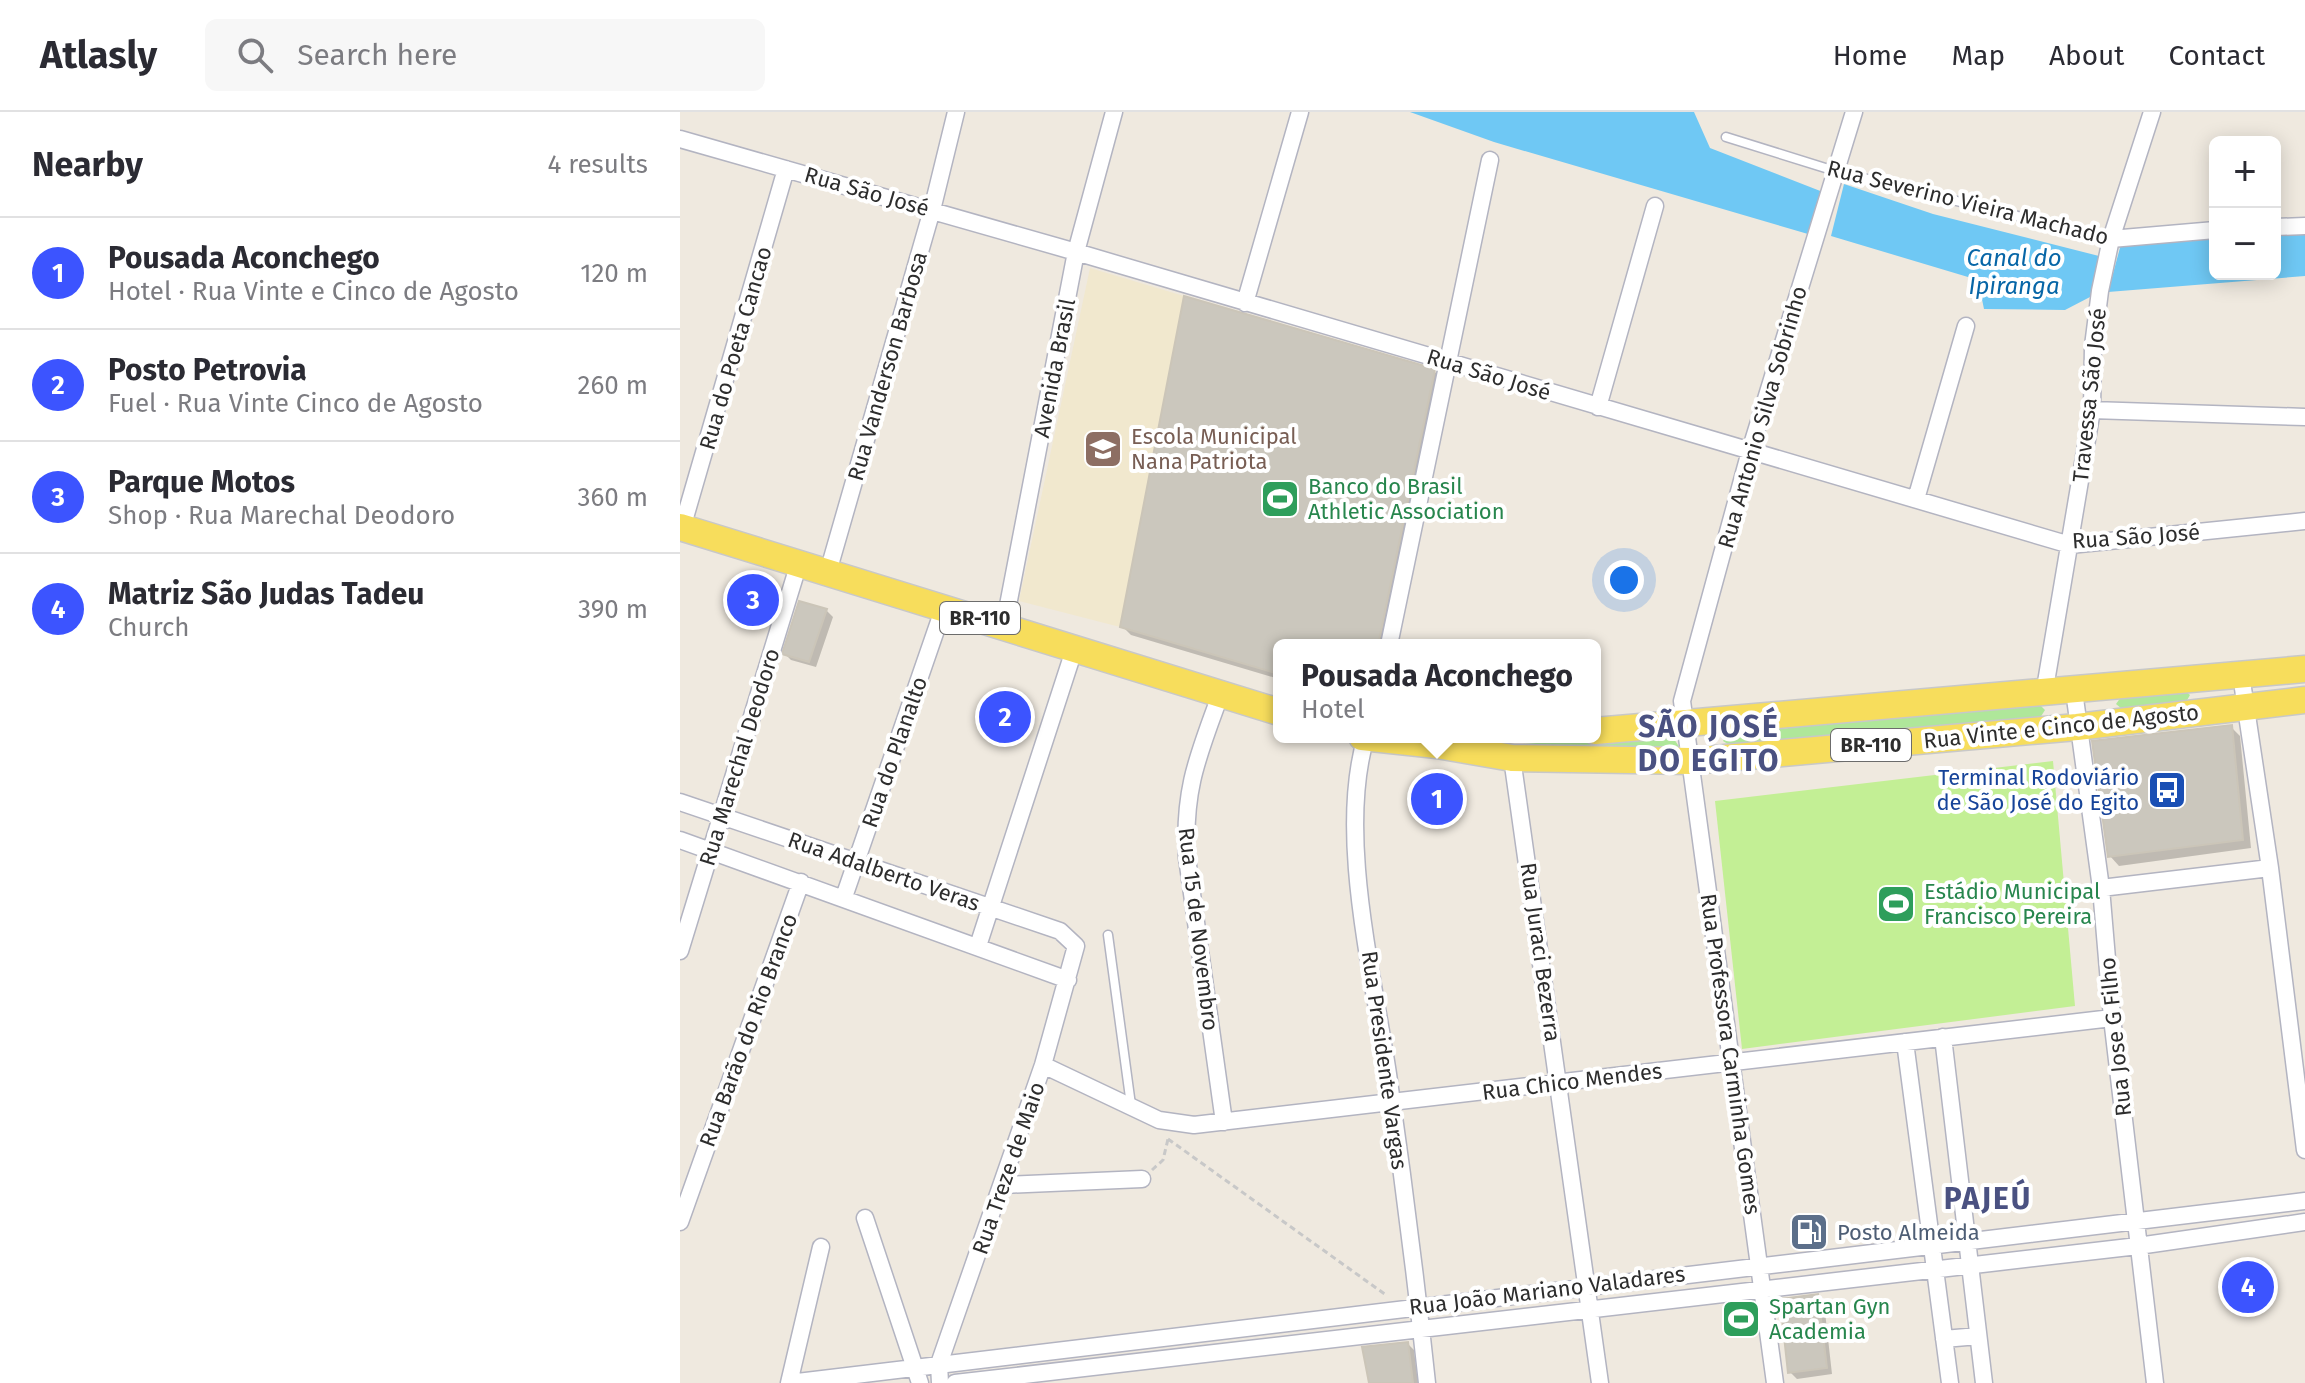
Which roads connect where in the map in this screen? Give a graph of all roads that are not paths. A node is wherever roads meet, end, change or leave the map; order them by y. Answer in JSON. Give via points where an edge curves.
{"nodes":[{"id":1,"x":956,"y":112,"type":"edge"},
{"id":2,"x":1114,"y":112,"type":"edge"},
{"id":3,"x":1300,"y":112,"type":"edge"},
{"id":4,"x":1854,"y":112,"type":"edge"},
{"id":5,"x":2152,"y":112,"type":"edge"},
{"id":6,"x":1726,"y":137,"type":"dead end"},
{"id":7,"x":680,"y":139,"type":"edge"},
{"id":8,"x":1490,"y":160,"type":"dead end"},
{"id":9,"x":786,"y":169,"type":"junction"},
{"id":10,"x":1835,"y":171,"type":"junction"},
{"id":11,"x":1655,"y":206,"type":"dead end"},
{"id":12,"x":932,"y":210,"type":"junction"},
{"id":13,"x":2305,"y":226,"type":"edge"},
{"id":14,"x":2281,"y":227,"type":"edge"},
{"id":15,"x":2209,"y":231,"type":"edge"},
{"id":16,"x":2111,"y":239,"type":"junction"},
{"id":17,"x":1076,"y":252,"type":"junction"},
{"id":18,"x":1245,"y":303,"type":"junction"},
{"id":19,"x":1966,"y":326,"type":"dead end"},
{"id":20,"x":1450,"y":362,"type":"junction"},
{"id":21,"x":1598,"y":407,"type":"junction"},
{"id":22,"x":2092,"y":410,"type":"junction"},
{"id":23,"x":2305,"y":417,"type":"edge"},
{"id":24,"x":1750,"y":451,"type":"junction"},
{"id":25,"x":1916,"y":499,"type":"junction"},
{"id":26,"x":2305,"y":521,"type":"edge"},
{"id":27,"x":681,"y":527,"type":"edge"},
{"id":28,"x":2070,"y":545,"type":"junction"},
{"id":29,"x":799,"y":563,"type":"junction"},
{"id":30,"x":828,"y":572,"type":"junction"},
{"id":31,"x":944,"y":607,"type":"junction"},
{"id":32,"x":1004,"y":626,"type":"junction"},
{"id":33,"x":1390,"y":639,"type":"edge"},
{"id":34,"x":1075,"y":647,"type":"junction"},
{"id":35,"x":2305,"y":669,"type":"edge"},
{"id":36,"x":2241,"y":675,"type":"junction"},
{"id":37,"x":2074,"y":691,"type":"junction"},
{"id":38,"x":1221,"y":693,"type":"junction"},
{"id":39,"x":2044,"y":694,"type":"junction"},
{"id":40,"x":2305,"y":700,"type":"edge"},
{"id":41,"x":2245,"y":706,"type":"junction"},
{"id":42,"x":1273,"y":710,"type":"edge"},
{"id":43,"x":1685,"y":725,"type":"junction"},
{"id":44,"x":2077,"y":727,"type":"junction"},
{"id":45,"x":1601,"y":731,"type":"edge"},
{"id":46,"x":1364,"y":743,"type":"edge"},
{"id":47,"x":1419,"y":743,"type":"edge"},
{"id":48,"x":1450,"y":743,"type":"edge"},
{"id":49,"x":1437,"y":745,"type":"junction"},
{"id":50,"x":1512,"y":758,"type":"junction"},
{"id":51,"x":1691,"y":761,"type":"junction"},
{"id":52,"x":680,"y":802,"type":"edge"},
{"id":53,"x":719,"y":815,"type":"junction"},
{"id":54,"x":680,"y":840,"type":"edge"},
{"id":55,"x":710,"y":851,"type":"junction"},
{"id":56,"x":856,"y":862,"type":"junction"},
{"id":57,"x":2270,"y":868,"type":"junction"},
{"id":58,"x":801,"y":882,"type":"junction"},
{"id":59,"x":2101,"y":888,"type":"junction"},
{"id":60,"x":844,"y":897,"type":"junction"},
{"id":61,"x":990,"y":908,"type":"junction"},
{"id":62,"x":1108,"y":935,"type":"dead end"},
{"id":63,"x":978,"y":946,"type":"junction"},
{"id":64,"x":680,"y":951,"type":"edge"},
{"id":65,"x":1076,"y":953,"type":"joint"},
{"id":66,"x":1068,"y":980,"type":"junction"},
{"id":67,"x":2112,"y":1018,"type":"junction"},
{"id":68,"x":1943,"y":1037,"type":"junction"},
{"id":69,"x":1905,"y":1042,"type":"junction"},
{"id":70,"x":1732,"y":1062,"type":"junction"},
{"id":71,"x":1043,"y":1065,"type":"junction"},
{"id":72,"x":1560,"y":1083,"type":"junction"},
{"id":73,"x":1392,"y":1102,"type":"junction"},
{"id":74,"x":1131,"y":1106,"type":"junction"},
{"id":75,"x":1224,"y":1122,"type":"junction"},
{"id":76,"x":2305,"y":1150,"type":"edge"},
{"id":77,"x":1142,"y":1179,"type":"road end"},
{"id":78,"x":1003,"y":1185,"type":"junction"},
{"id":79,"x":2305,"y":1201,"type":"edge"},
{"id":80,"x":865,"y":1218,"type":"dead end"},
{"id":81,"x":2135,"y":1221,"type":"junction"},
{"id":82,"x":680,"y":1222,"type":"edge"},
{"id":83,"x":2305,"y":1222,"type":"edge"},
{"id":84,"x":1966,"y":1240,"type":"junction"},
{"id":85,"x":1932,"y":1245,"type":"junction"},
{"id":86,"x":2138,"y":1246,"type":"junction"},
{"id":87,"x":821,"y":1247,"type":"dead end"},
{"id":88,"x":1759,"y":1265,"type":"junction"},
{"id":89,"x":1969,"y":1265,"type":"junction"},
{"id":90,"x":1935,"y":1269,"type":"junction"},
{"id":91,"x":1584,"y":1287,"type":"junction"},
{"id":92,"x":1764,"y":1291,"type":"junction"},
{"id":93,"x":1410,"y":1306,"type":"junction"},
{"id":94,"x":1591,"y":1311,"type":"junction"},
{"id":95,"x":1421,"y":1330,"type":"junction"},
{"id":96,"x":1978,"y":1336,"type":"junction"},
{"id":97,"x":1944,"y":1339,"type":"junction"},
{"id":98,"x":939,"y":1364,"type":"junction"},
{"id":99,"x":918,"y":1375,"type":"edge"},
{"id":100,"x":789,"y":1383,"type":"edge"},
{"id":101,"x":940,"y":1383,"type":"edge"},
{"id":102,"x":955,"y":1383,"type":"edge"},
{"id":103,"x":1427,"y":1383,"type":"edge"},
{"id":104,"x":1600,"y":1383,"type":"edge"},
{"id":105,"x":1775,"y":1383,"type":"edge"},
{"id":106,"x":1950,"y":1383,"type":"edge"},
{"id":107,"x":1984,"y":1383,"type":"edge"},
{"id":108,"x":2155,"y":1383,"type":"edge"}],
"edges":[{"from":1,"to":12,"type":"street","name":"Rua Vanderson Barbosa"},
{"from":2,"to":17,"type":"street","name":"Avenida Brasil"},
{"from":3,"to":18,"type":"street"},
{"from":4,"to":10,"type":"street","name":"Rua Antonio Silva Sobrinho"},
{"from":5,"to":16,"type":"street","name":"Travessa São José"},
{"from":6,"to":10,"type":"lane","name":"Rua Severino Vieira Machado"},
{"from":7,"to":9,"type":"street","name":"Rua São José"},
{"from":8,"to":20,"type":"street"},
{"from":9,"to":12,"type":"street","name":"Rua São José"},
{"from":9,"to":27,"type":"street","name":"Rua do Poeta Cancao"},
{"from":10,"to":16,"type":"lane","name":"Rua Severino Vieira Machado"},
{"from":10,"to":24,"type":"street","name":"Rua Antonio Silva Sobrinho"},
{"from":11,"to":21,"type":"street"},
{"from":12,"to":17,"type":"street","name":"Rua São José"},
{"from":12,"to":30,"type":"street","name":"Rua Vanderson Barbosa"},
{"from":13,"to":14,"type":"street"},
{"from":15,"to":16,"type":"street","name":"Rua Severino Vieira Machado"},
{"from":16,"to":22,"type":"street","name":"Travessa São José","via":[[2093,346]]},
{"from":17,"to":18,"type":"street","name":"Rua São José"},
{"from":17,"to":32,"type":"street","name":"Avenida Brasil"},
{"from":18,"to":20,"type":"street","name":"Rua São José"},
{"from":19,"to":25,"type":"street"},
{"from":20,"to":21,"type":"street","name":"Rua São José"},
{"from":20,"to":33,"type":"street"},
{"from":21,"to":24,"type":"street","name":"Rua São José"},
{"from":22,"to":23,"type":"street"},
{"from":22,"to":28,"type":"street","name":"Travessa São José"},
{"from":24,"to":25,"type":"street","name":"Rua São José"},
{"from":24,"to":43,"type":"street","name":"Rua Antonio Silva Sobrinho","via":[[1682,701]]},
{"from":25,"to":28,"type":"street","name":"Rua São José"},
{"from":26,"to":28,"type":"street","name":"Rua São José"},
{"from":27,"to":29,"type":"main road","number":"BR-110"},
{"from":28,"to":39,"type":"street","name":"Travessa São José"},
{"from":29,"to":30,"type":"main road","number":"BR-110"},
{"from":29,"to":53,"type":"street","name":"Rua Marechal Deodoro"},
{"from":30,"to":31,"type":"main road","number":"BR-110"},
{"from":31,"to":32,"type":"main road","number":"BR-110"},
{"from":31,"to":56,"type":"street","name":"Rua do Planalto"},
{"from":32,"to":34,"type":"main road","number":"BR-110"},
{"from":34,"to":38,"type":"main road","number":"BR-110"},
{"from":34,"to":61,"type":"street"},
{"from":35,"to":36,"type":"main road","name":"Rua Vinte e Cinco de Agosto","number":"BR-110"},
{"from":36,"to":37,"type":"main road","name":"Rua Vinte e Cinco de Agosto","number":"BR-110"},
{"from":36,"to":41,"type":"street"},
{"from":37,"to":39,"type":"main road","name":"Rua Vinte e Cinco de Agosto","number":"BR-110"},
{"from":37,"to":44,"type":"street","name":"Rua Jose G Filho"},
{"from":38,"to":42,"type":"main road","number":"BR-110"},
{"from":38,"to":75,"type":"street","name":"Rua 15 de Novembro","via":[[1188,790],[1185,818]]},
{"from":39,"to":43,"type":"main road","name":"Rua Vinte e Cinco de Agosto","number":"BR-110"},
{"from":40,"to":41,"type":"main road","name":"Rua Vinte e Cinco de Agosto","number":"BR-110"},
{"from":41,"to":44,"type":"main road","name":"Rua Vinte e Cinco de Agosto","number":"BR-110"},
{"from":41,"to":57,"type":"street"},
{"from":43,"to":45,"type":"main road","name":"Rua Vinte e Cinco de Agosto","number":"BR-110"},
{"from":43,"to":51,"type":"street","name":"Rua Professora Carminha Gomes"},
{"from":44,"to":51,"type":"main road","name":"Rua Vinte e Cinco de Agosto","number":"BR-110"},
{"from":44,"to":59,"type":"street","name":"Rua Jose G Filho"},
{"from":46,"to":73,"type":"street","name":"Rua Presidente Vargas","via":[[1353,792],[1356,863]]},
{"from":47,"to":49,"type":"main road","number":"BR-110"},
{"from":48,"to":49,"type":"main road","number":"BR-110"},
{"from":49,"to":50,"type":"main road","name":"Rua Vinte e Cinco de Agosto","number":"BR-110"},
{"from":50,"to":51,"type":"main road","name":"Rua Vinte e Cinco de Agosto","number":"BR-110"},
{"from":50,"to":72,"type":"street","name":"Rua Juraci Bezerra"},
{"from":51,"to":70,"type":"street","name":"Rua Professora Carminha Gomes"},
{"from":52,"to":53,"type":"street","name":"Rua Adalberto Veras"},
{"from":53,"to":55,"type":"street","name":"Rua Marechal Deodoro"},
{"from":53,"to":56,"type":"street","name":"Rua Adalberto Veras"},
{"from":54,"to":55,"type":"street","name":"Rua Adalberto Veras"},
{"from":55,"to":58,"type":"street","name":"Rua Adalberto Veras"},
{"from":55,"to":64,"type":"street","name":"Rua Marechal Deodoro"},
{"from":56,"to":60,"type":"street","name":"Rua do Planalto"},
{"from":56,"to":61,"type":"street","name":"Rua Adalberto Veras"},
{"from":57,"to":59,"type":"street"},
{"from":57,"to":76,"type":"street"},
{"from":58,"to":60,"type":"street","name":"Rua Adalberto Veras"},
{"from":58,"to":82,"type":"street","name":"Rua Barão do Rio Branco"},
{"from":59,"to":67,"type":"street","name":"Rua Jose G Filho"},
{"from":60,"to":63,"type":"street","name":"Rua Adalberto Veras"},
{"from":61,"to":63,"type":"street"},
{"from":61,"to":65,"type":"street","name":"Rua Adalberto Veras","via":[[1060,931],[1073,941]]},
{"from":62,"to":74,"type":"lane"},
{"from":63,"to":66,"type":"street","name":"Rua Adalberto Veras"},
{"from":65,"to":66,"type":"street","name":"Rua Treze de Maio"},
{"from":66,"to":71,"type":"street","name":"Rua Treze de Maio"},
{"from":67,"to":68,"type":"street","name":"Rua Chico Mendes"},
{"from":67,"to":81,"type":"street","name":"Rua Jose G Filho"},
{"from":68,"to":69,"type":"street","name":"Rua Chico Mendes"},
{"from":68,"to":84,"type":"street"},
{"from":69,"to":70,"type":"street","name":"Rua Chico Mendes"},
{"from":69,"to":85,"type":"street"},
{"from":70,"to":72,"type":"street","name":"Rua Chico Mendes"},
{"from":70,"to":88,"type":"street","name":"Rua Professora Carminha Gomes"},
{"from":71,"to":74,"type":"street","name":"Rua Chico Mendes"},
{"from":71,"to":78,"type":"street","name":"Rua Treze de Maio"},
{"from":72,"to":73,"type":"street","name":"Rua Chico Mendes"},
{"from":72,"to":91,"type":"street","name":"Rua Juraci Bezerra"},
{"from":73,"to":75,"type":"street","name":"Rua Chico Mendes"},
{"from":73,"to":93,"type":"street","name":"Rua Presidente Vargas"},
{"from":74,"to":75,"type":"street","name":"Rua Chico Mendes","via":[[1174,1125]]},
{"from":77,"to":78,"type":"street"},
{"from":78,"to":98,"type":"street","name":"Rua Treze de Maio"},
{"from":79,"to":81,"type":"street","name":"Rua João Mariano Valadares"},
{"from":80,"to":99,"type":"street"},
{"from":81,"to":84,"type":"street","name":"Rua João Mariano Valadares"},
{"from":81,"to":86,"type":"street","name":"Rua Jose G Filho"},
{"from":83,"to":86,"type":"street","name":"Rua João Mariano Valadares"},
{"from":84,"to":85,"type":"street","name":"Rua João Mariano Valadares"},
{"from":84,"to":89,"type":"street"},
{"from":85,"to":88,"type":"street","name":"Rua João Mariano Valadares"},
{"from":85,"to":90,"type":"street"},
{"from":86,"to":89,"type":"street","name":"Rua João Mariano Valadares"},
{"from":86,"to":108,"type":"street","name":"Rua Jose G Filho"},
{"from":87,"to":100,"type":"street"},
{"from":88,"to":91,"type":"street","name":"Rua João Mariano Valadares"},
{"from":88,"to":92,"type":"street","name":"Rua Professora Carminha Gomes"},
{"from":89,"to":90,"type":"street","name":"Rua João Mariano Valadares"},
{"from":89,"to":96,"type":"street"},
{"from":90,"to":92,"type":"street","name":"Rua João Mariano Valadares"},
{"from":90,"to":97,"type":"street"},
{"from":91,"to":93,"type":"street","name":"Rua João Mariano Valadares"},
{"from":91,"to":94,"type":"street","name":"Rua Juraci Bezerra"},
{"from":92,"to":94,"type":"street","name":"Rua João Mariano Valadares"},
{"from":92,"to":105,"type":"street","name":"Rua Professora Carminha Gomes"},
{"from":93,"to":95,"type":"street","name":"Rua Presidente Vargas"},
{"from":93,"to":98,"type":"street","name":"Rua João Mariano Valadares"},
{"from":94,"to":95,"type":"street","name":"Rua João Mariano Valadares"},
{"from":94,"to":104,"type":"street","name":"Rua Juraci Bezerra"},
{"from":95,"to":102,"type":"street","name":"Rua João Mariano Valadares"},
{"from":95,"to":103,"type":"street","name":"Rua Presidente Vargas"},
{"from":96,"to":97,"type":"street"},
{"from":96,"to":107,"type":"street"},
{"from":97,"to":106,"type":"street"},
{"from":98,"to":99,"type":"street","name":"Rua João Mariano Valadares"},
{"from":98,"to":101,"type":"street","name":"Rua Treze de Maio"},
{"from":99,"to":100,"type":"street","name":"Rua João Mariano Valadares"}]}
